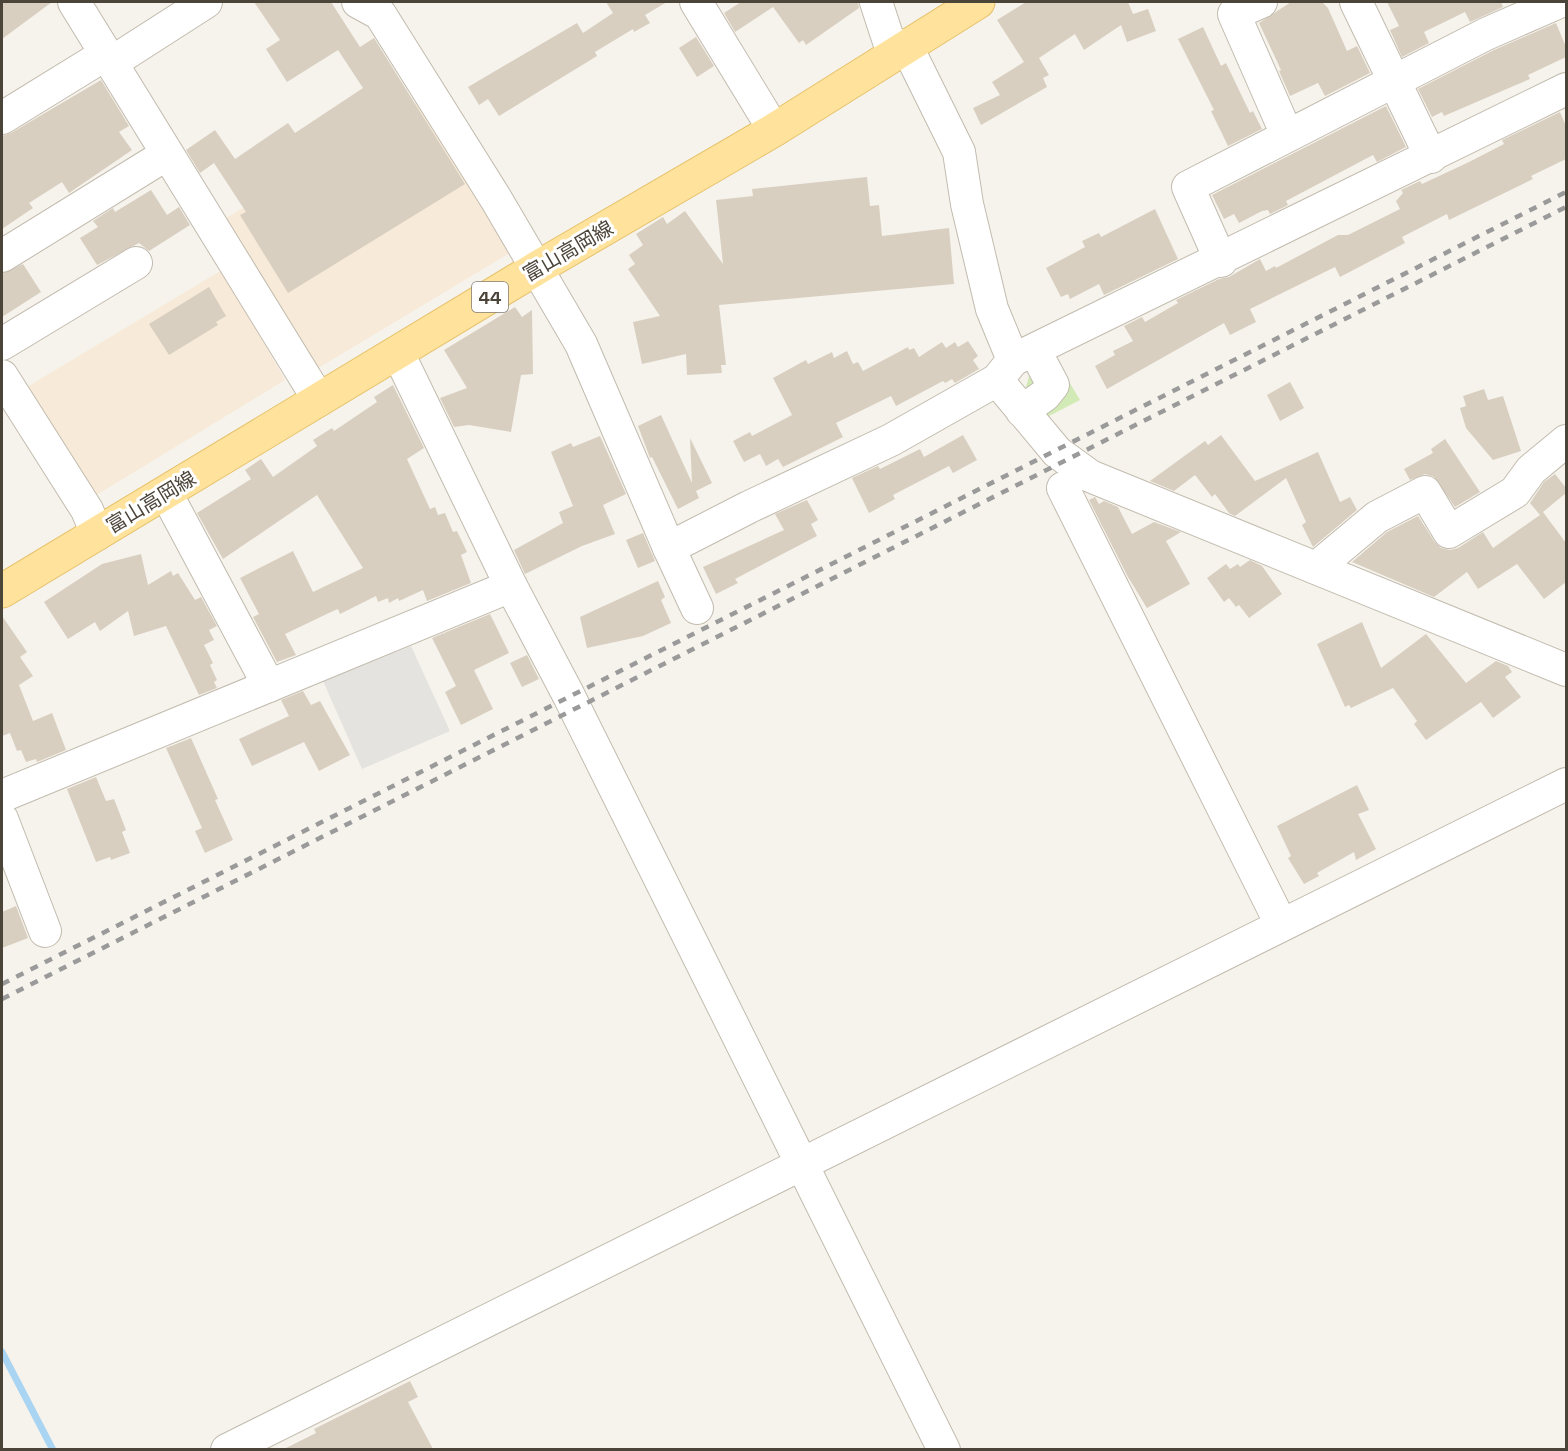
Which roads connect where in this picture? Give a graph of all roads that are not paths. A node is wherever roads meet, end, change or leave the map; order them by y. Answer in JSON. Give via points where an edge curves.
{"nodes":[{"id":1,"x":74,"y":2,"type":"edge"},
{"id":2,"x":206,"y":2,"type":"edge"},
{"id":3,"x":358,"y":2,"type":"edge"},
{"id":4,"x":696,"y":2,"type":"edge"},
{"id":5,"x":876,"y":2,"type":"edge"},
{"id":6,"x":978,"y":2,"type":"edge"},
{"id":7,"x":1261,"y":2,"type":"edge"},
{"id":8,"x":1356,"y":2,"type":"edge"},
{"id":9,"x":1559,"y":2,"type":"edge"},
{"id":10,"x":899,"y":49,"type":"junction"},
{"id":11,"x":108,"y":58,"type":"junction"},
{"id":12,"x":1394,"y":81,"type":"junction"},
{"id":13,"x":1566,"y":89,"type":"edge"},
{"id":14,"x":2,"y":118,"type":"edge"},
{"id":15,"x":774,"y":130,"type":"junction"},
{"id":16,"x":1287,"y":135,"type":"junction"},
{"id":17,"x":167,"y":154,"type":"junction"},
{"id":18,"x":1431,"y":157,"type":"junction"},
{"id":19,"x":2,"y":256,"type":"edge"},
{"id":20,"x":1221,"y":261,"type":"junction"},
{"id":21,"x":136,"y":263,"type":"dead end"},
{"id":22,"x":537,"y":268,"type":"junction"},
{"id":23,"x":2,"y":344,"type":"edge"},
{"id":24,"x":398,"y":353,"type":"junction"},
{"id":25,"x":1015,"y":364,"type":"junction"},
{"id":26,"x":2,"y":376,"type":"edge"},
{"id":27,"x":319,"y":400,"type":"junction"},
{"id":28,"x":1022,"y":411,"type":"junction"},
{"id":29,"x":1566,"y":441,"type":"edge"},
{"id":30,"x":1063,"y":488,"type":"dead end"},
{"id":31,"x":166,"y":493,"type":"junction"},
{"id":32,"x":97,"y":534,"type":"junction"},
{"id":33,"x":669,"y":548,"type":"junction"},
{"id":34,"x":1316,"y":568,"type":"junction"},
{"id":35,"x":511,"y":586,"type":"junction"},
{"id":36,"x":2,"y":591,"type":"edge"},
{"id":37,"x":697,"y":608,"type":"dead end"},
{"id":38,"x":1566,"y":670,"type":"edge"},
{"id":39,"x":269,"y":686,"type":"junction"},
{"id":40,"x":1566,"y":784,"type":"edge"},
{"id":41,"x":2,"y":799,"type":"edge"},
{"id":42,"x":1281,"y":924,"type":"junction"},
{"id":43,"x":45,"y":931,"type":"dead end"},
{"id":44,"x":800,"y":1163,"type":"junction"},
{"id":45,"x":227,"y":1449,"type":"edge"},
{"id":46,"x":944,"y":1449,"type":"edge"}],
"edges":[{"from":1,"to":11,"type":"street"},
{"from":2,"to":11,"type":"street"},
{"from":3,"to":22,"type":"street","via":[[380,14]]},
{"from":4,"to":15,"type":"street"},
{"from":5,"to":10,"type":"street"},
{"from":6,"to":10,"type":"main road","name":"富山高岡線","number":"44"},
{"from":7,"to":16,"type":"street","via":[[1234,14]]},
{"from":8,"to":12,"type":"street"},
{"from":9,"to":12,"type":"street"},
{"from":10,"to":15,"type":"main road","name":"富山高岡線","number":"44"},
{"from":10,"to":25,"type":"street","via":[[959,152],[992,309]]},
{"from":11,"to":14,"type":"street"},
{"from":11,"to":17,"type":"street"},
{"from":12,"to":16,"type":"street"},
{"from":12,"to":18,"type":"street"},
{"from":13,"to":18,"type":"street"},
{"from":15,"to":22,"type":"main road","name":"富山高岡線","number":"44"},
{"from":16,"to":20,"type":"street","via":[[1188,187]]},
{"from":17,"to":19,"type":"street"},
{"from":17,"to":27,"type":"street"},
{"from":18,"to":20,"type":"street"},
{"from":20,"to":25,"type":"street"},
{"from":21,"to":23,"type":"street"},
{"from":22,"to":24,"type":"main road","name":"富山高岡線","number":"44"},
{"from":22,"to":33,"type":"street","via":[[581,344]]},
{"from":24,"to":27,"type":"main road","name":"富山高岡線","number":"44"},
{"from":24,"to":35,"type":"street"},
{"from":25,"to":28,"type":"street"},
{"from":25,"to":28,"type":"street","via":[[1053,385]]},
{"from":25,"to":33,"type":"street","via":[[891,440]]},
{"from":26,"to":32,"type":"street","via":[[87,510]]},
{"from":27,"to":31,"type":"main road","name":"富山高岡線","number":"44"},
{"from":28,"to":34,"type":"street","via":[[1057,452],[1090,476]]},
{"from":29,"to":34,"type":"street","via":[[1531,470],[1515,492],[1449,532],[1425,492],[1377,517]]},
{"from":30,"to":42,"type":"street"},
{"from":31,"to":32,"type":"main road","name":"富山高岡線","number":"44"},
{"from":31,"to":39,"type":"street"},
{"from":32,"to":36,"type":"main road","name":"富山高岡線","number":"44"},
{"from":33,"to":37,"type":"street"},
{"from":34,"to":38,"type":"street"},
{"from":35,"to":39,"type":"street"},
{"from":35,"to":44,"type":"street"},
{"from":39,"to":41,"type":"street"},
{"from":40,"to":42,"type":"street"},
{"from":41,"to":43,"type":"street"},
{"from":42,"to":44,"type":"street"},
{"from":44,"to":45,"type":"street"},
{"from":44,"to":46,"type":"street"}]}
